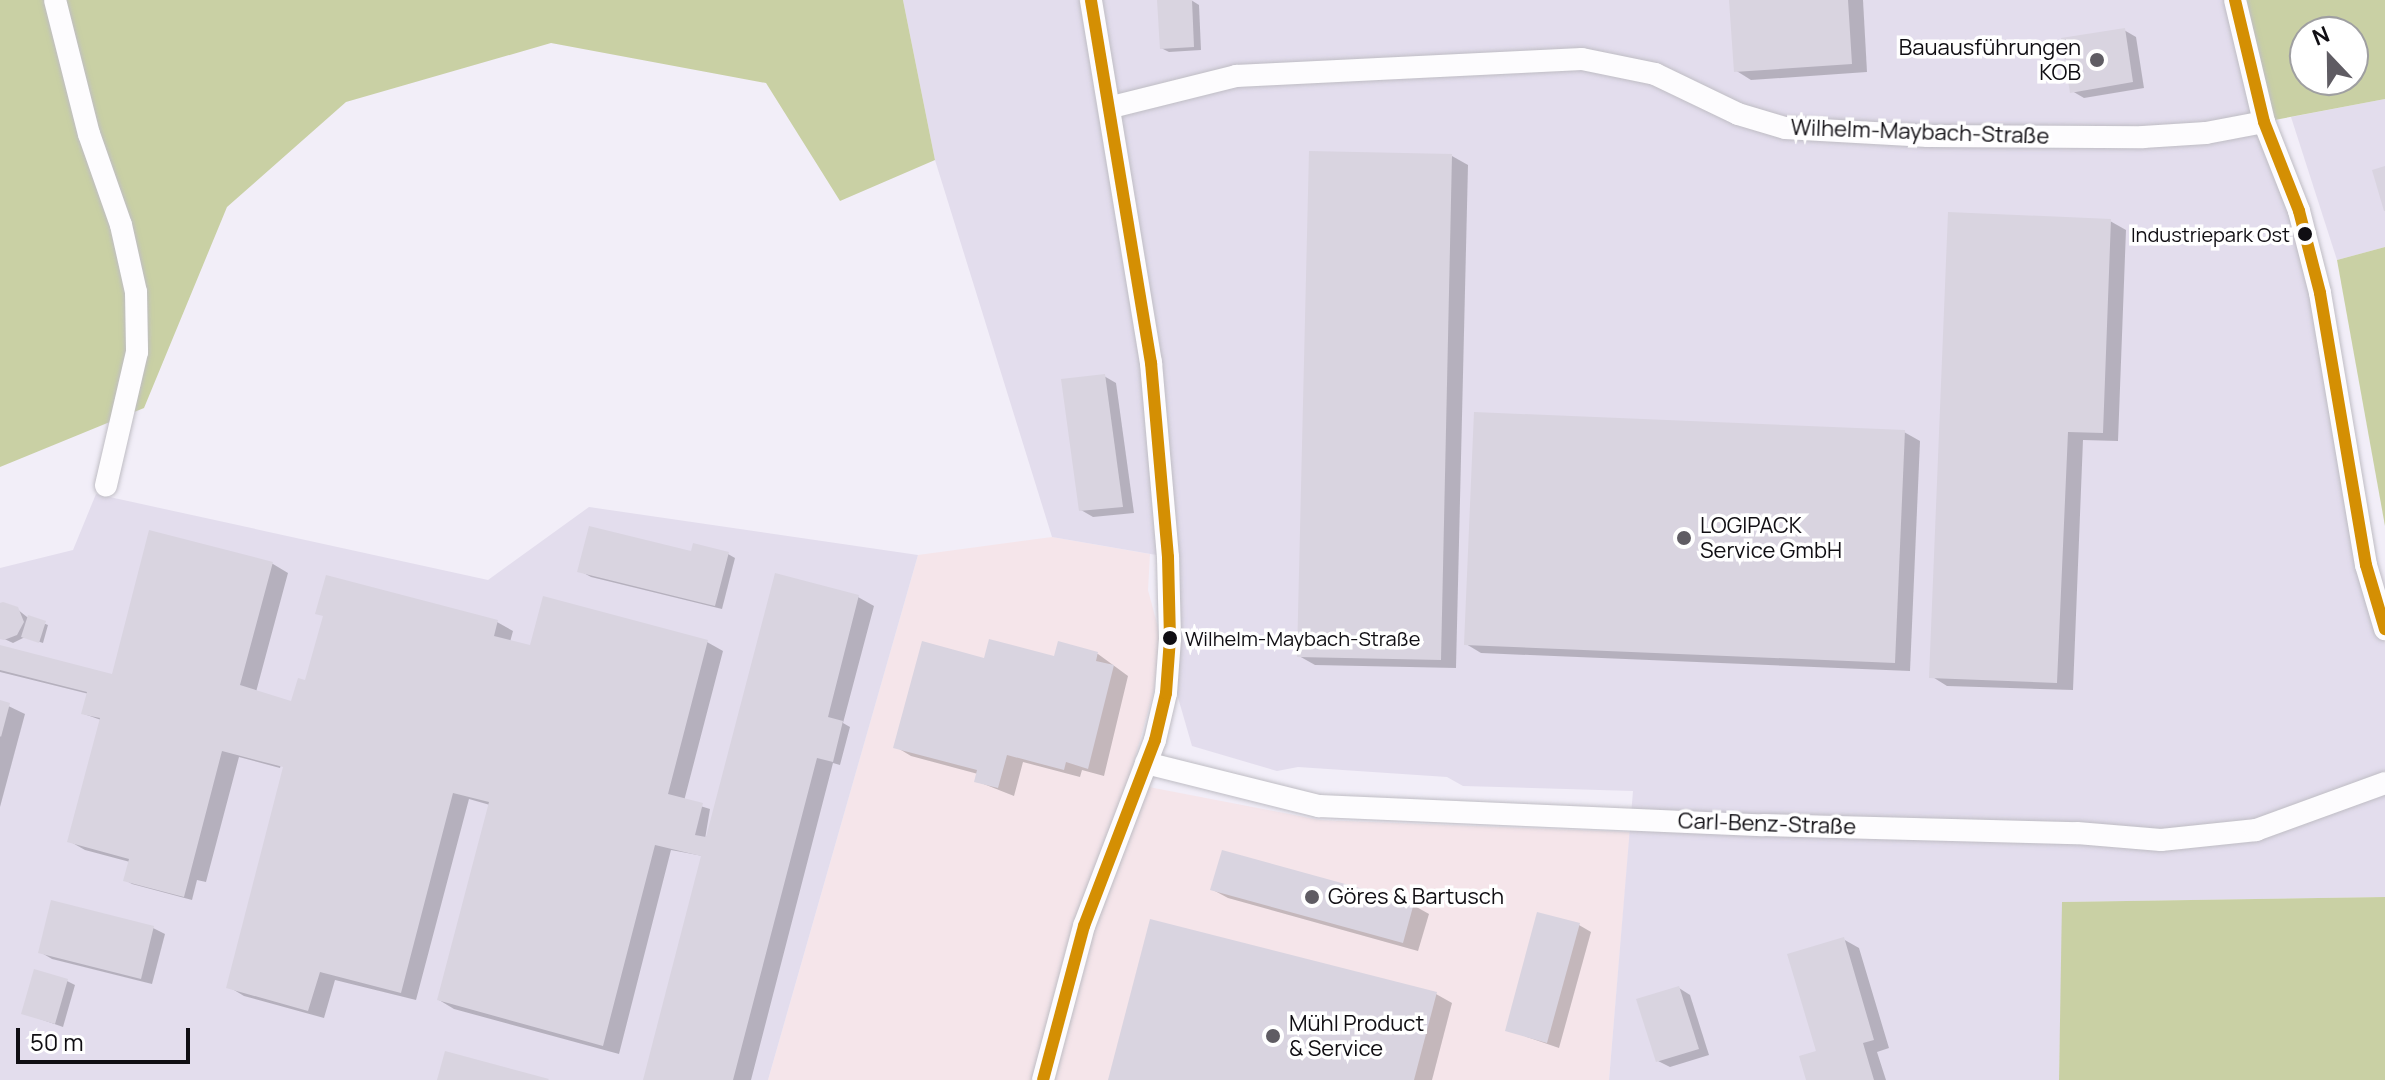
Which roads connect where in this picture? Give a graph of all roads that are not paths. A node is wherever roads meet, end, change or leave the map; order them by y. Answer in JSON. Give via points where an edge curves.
{"nodes":[{"id":1,"x":55,"y":0,"type":"edge"},
{"id":2,"x":1091,"y":0,"type":"edge"},
{"id":3,"x":2235,"y":0,"type":"edge"},
{"id":4,"x":1112,"y":107,"type":"junction"},
{"id":5,"x":2264,"y":122,"type":"junction"},
{"id":6,"x":106,"y":485,"type":"dead end"},
{"id":7,"x":2385,"y":629,"type":"edge"},
{"id":8,"x":1146,"y":763,"type":"junction"},
{"id":9,"x":2385,"y":783,"type":"edge"},
{"id":10,"x":1043,"y":1080,"type":"edge"}],
"edges":[{"from":1,"to":6,"type":"street","via":[[136,292],[137,352]]},
{"from":2,"to":4,"type":"street"},
{"from":3,"to":5,"type":"street"},
{"from":4,"to":5,"type":"street","name":"Wilhelm-Maybach-Straße","via":[[1236,76],[1582,59],[1655,74],[1738,114],[1785,128],[1928,136],[2143,137]]},
{"from":4,"to":8,"type":"street","via":[[1151,363],[1168,557],[1166,693]]},
{"from":5,"to":7,"type":"street","via":[[2299,211],[2320,293],[2366,565]]},
{"from":8,"to":9,"type":"street","name":"Carl-Benz-Straße","via":[[1319,806],[2161,840],[2256,830]]},
{"from":8,"to":10,"type":"street","via":[[1084,926]]}]}
